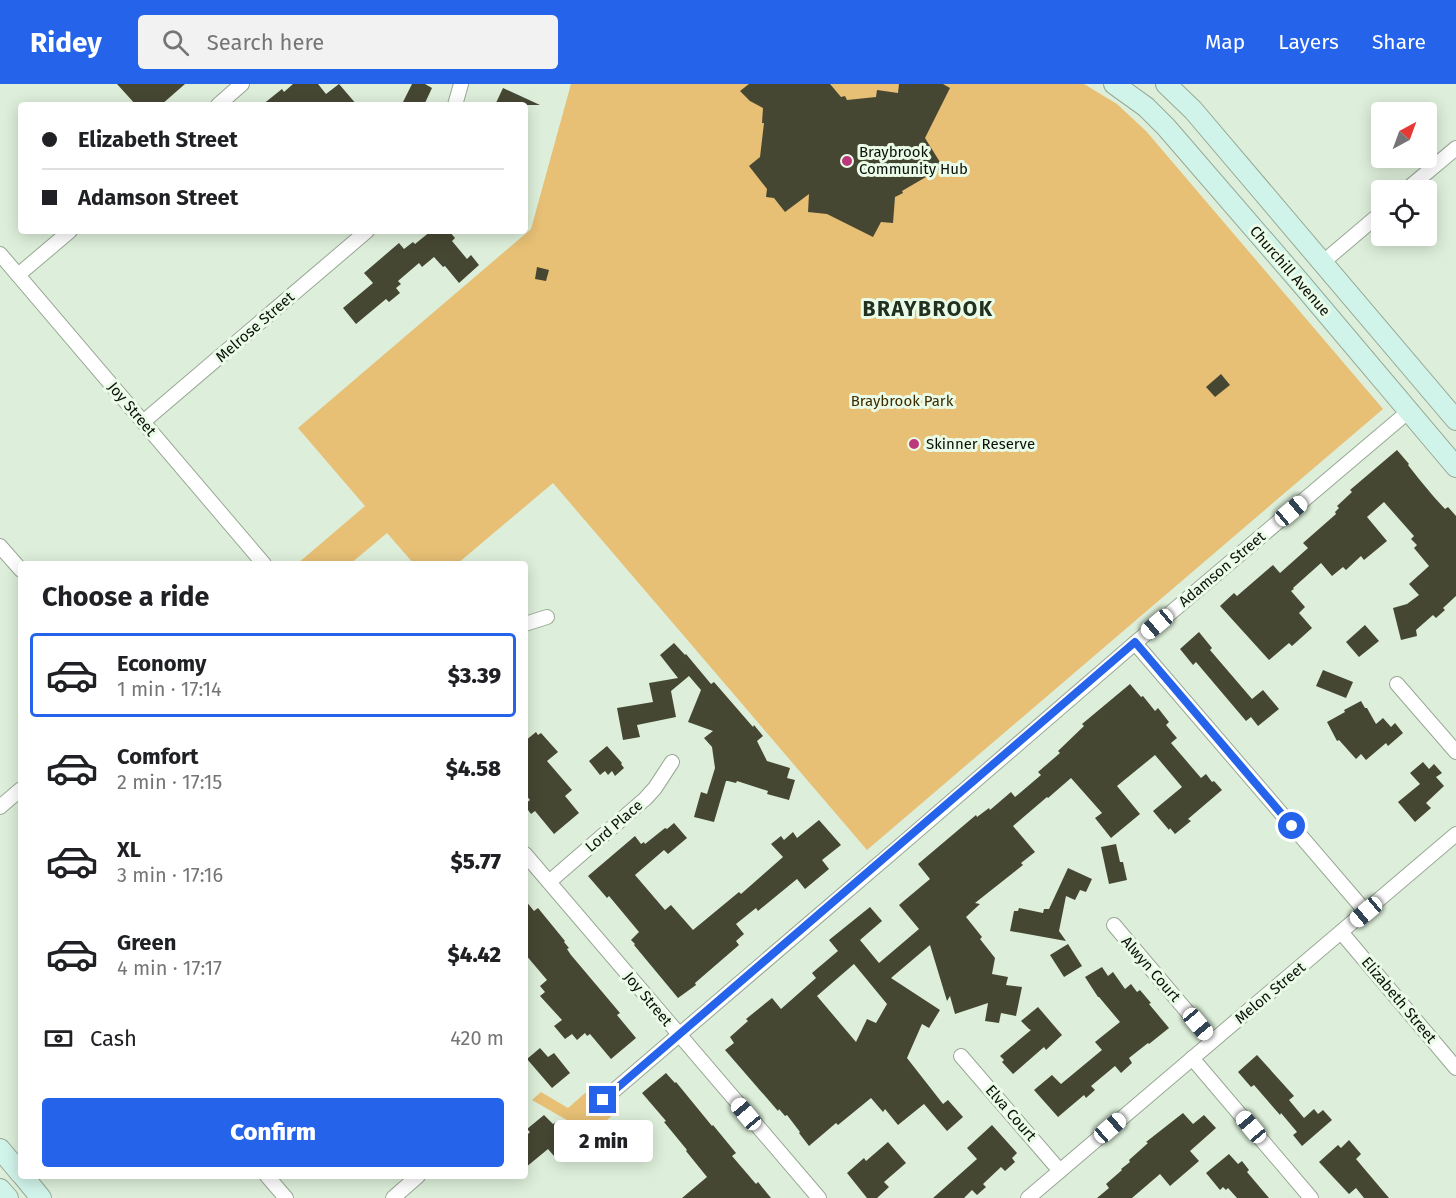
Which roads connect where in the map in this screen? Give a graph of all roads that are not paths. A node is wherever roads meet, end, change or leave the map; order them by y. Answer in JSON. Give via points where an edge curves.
{"nodes":[{"id":1,"x":242,"y":84,"type":"edge"},
{"id":2,"x":461,"y":84,"type":"edge"},
{"id":3,"x":1114,"y":84,"type":"edge"},
{"id":4,"x":1166,"y":84,"type":"edge"},
{"id":5,"x":221,"y":102,"type":"edge"},
{"id":6,"x":456,"y":102,"type":"edge"},
{"id":7,"x":1456,"y":148,"type":"edge"},
{"id":8,"x":1418,"y":180,"type":"edge"},
{"id":9,"x":1371,"y":221,"type":"edge"},
{"id":10,"x":66,"y":234,"type":"edge"},
{"id":11,"x":363,"y":234,"type":"edge"},
{"id":12,"x":0,"y":254,"type":"edge"},
{"id":13,"x":1322,"y":263,"type":"junction"},
{"id":14,"x":18,"y":275,"type":"junction"},
{"id":15,"x":1299,"y":281,"type":"junction"},
{"id":16,"x":1432,"y":391,"type":"junction"},
{"id":17,"x":1409,"y":411,"type":"junction"},
{"id":18,"x":1456,"y":420,"type":"edge"},
{"id":19,"x":143,"y":422,"type":"junction"},
{"id":20,"x":1456,"y":467,"type":"edge"},
{"id":21,"x":0,"y":546,"type":"edge"},
{"id":22,"x":261,"y":561,"type":"edge"},
{"id":23,"x":18,"y":567,"type":"edge"},
{"id":24,"x":547,"y":617,"type":"dead end"},
{"id":25,"x":528,"y":623,"type":"edge"},
{"id":26,"x":1135,"y":642,"type":"junction"},
{"id":27,"x":1397,"y":684,"type":"dead end"},
{"id":28,"x":1456,"y":752,"type":"edge"},
{"id":29,"x":672,"y":762,"type":"dead end"},
{"id":30,"x":18,"y":792,"type":"edge"},
{"id":31,"x":0,"y":807,"type":"edge"},
{"id":32,"x":1456,"y":834,"type":"edge"},
{"id":33,"x":528,"y":858,"type":"edge"},
{"id":34,"x":549,"y":882,"type":"junction"},
{"id":35,"x":1366,"y":912,"type":"junction"},
{"id":36,"x":1114,"y":925,"type":"dead end"},
{"id":37,"x":1341,"y":932,"type":"junction"},
{"id":38,"x":679,"y":1035,"type":"junction"},
{"id":39,"x":1212,"y":1041,"type":"junction"},
{"id":40,"x":961,"y":1056,"type":"dead end"},
{"id":41,"x":1192,"y":1058,"type":"junction"},
{"id":42,"x":1456,"y":1068,"type":"edge"},
{"id":43,"x":603,"y":1100,"type":"dead end"},
{"id":44,"x":0,"y":1149,"type":"edge"},
{"id":45,"x":18,"y":1170,"type":"edge"},
{"id":46,"x":1060,"y":1171,"type":"junction"},
{"id":47,"x":25,"y":1179,"type":"edge"},
{"id":48,"x":270,"y":1179,"type":"edge"},
{"id":49,"x":415,"y":1179,"type":"edge"},
{"id":50,"x":0,"y":1189,"type":"edge"},
{"id":51,"x":8,"y":1198,"type":"edge"},
{"id":52,"x":41,"y":1198,"type":"edge"},
{"id":53,"x":286,"y":1198,"type":"edge"},
{"id":54,"x":393,"y":1198,"type":"edge"},
{"id":55,"x":819,"y":1198,"type":"edge"},
{"id":56,"x":1028,"y":1198,"type":"edge"},
{"id":57,"x":1311,"y":1198,"type":"edge"}],
"edges":[{"from":1,"to":5,"type":"street"},
{"from":2,"to":6,"type":"street"},
{"from":3,"to":15,"type":"main road","name":"Churchill Avenue","via":[[1146,107],[1166,128]]},
{"from":4,"to":13,"type":"main road","name":"Churchill Avenue","via":[[1193,110]]},
{"from":7,"to":8,"type":"street"},
{"from":9,"to":13,"type":"street"},
{"from":10,"to":14,"type":"street"},
{"from":11,"to":19,"type":"street","name":"Melrose Street"},
{"from":12,"to":14,"type":"street","name":"Joy Street"},
{"from":13,"to":15,"type":"main road"},
{"from":13,"to":16,"type":"main road","name":"Churchill Avenue"},
{"from":14,"to":19,"type":"street","name":"Joy Street"},
{"from":15,"to":17,"type":"main road","name":"Churchill Avenue"},
{"from":16,"to":17,"type":"main road","name":"Adamson Street"},
{"from":16,"to":18,"type":"main road","name":"Churchill Avenue"},
{"from":17,"to":20,"type":"main road","name":"Churchill Avenue"},
{"from":17,"to":26,"type":"street","name":"Adamson Street"},
{"from":19,"to":22,"type":"street","name":"Joy Street"},
{"from":21,"to":23,"type":"street"},
{"from":24,"to":25,"type":"street"},
{"from":26,"to":35,"type":"street"},
{"from":26,"to":38,"type":"street","name":"Adamson Street"},
{"from":27,"to":28,"type":"street"},
{"from":29,"to":34,"type":"street","name":"Lord Place","via":[[645,799]]},
{"from":30,"to":31,"type":"street"},
{"from":32,"to":35,"type":"street","name":"Melon Street"},
{"from":33,"to":34,"type":"street","name":"Joy Street"},
{"from":34,"to":38,"type":"street","name":"Joy Street"},
{"from":35,"to":37,"type":"street","name":"Melon Street"},
{"from":36,"to":39,"type":"street","name":"Alwyn Court"},
{"from":37,"to":39,"type":"street","name":"Melon Street"},
{"from":37,"to":42,"type":"street","name":"Elizabeth Street"},
{"from":38,"to":43,"type":"street","name":"Adamson Street"},
{"from":38,"to":55,"type":"street","name":"Joy Street"},
{"from":39,"to":41,"type":"street","name":"Melon Street"},
{"from":40,"to":46,"type":"street","name":"Elva Court"},
{"from":41,"to":46,"type":"street","name":"Melon Street"},
{"from":41,"to":57,"type":"street"},
{"from":44,"to":45,"type":"main road"},
{"from":46,"to":56,"type":"street","name":"Melon Street"},
{"from":47,"to":52,"type":"main road"},
{"from":48,"to":53,"type":"street"},
{"from":49,"to":54,"type":"street"},
{"from":50,"to":51,"type":"main road"}]}
